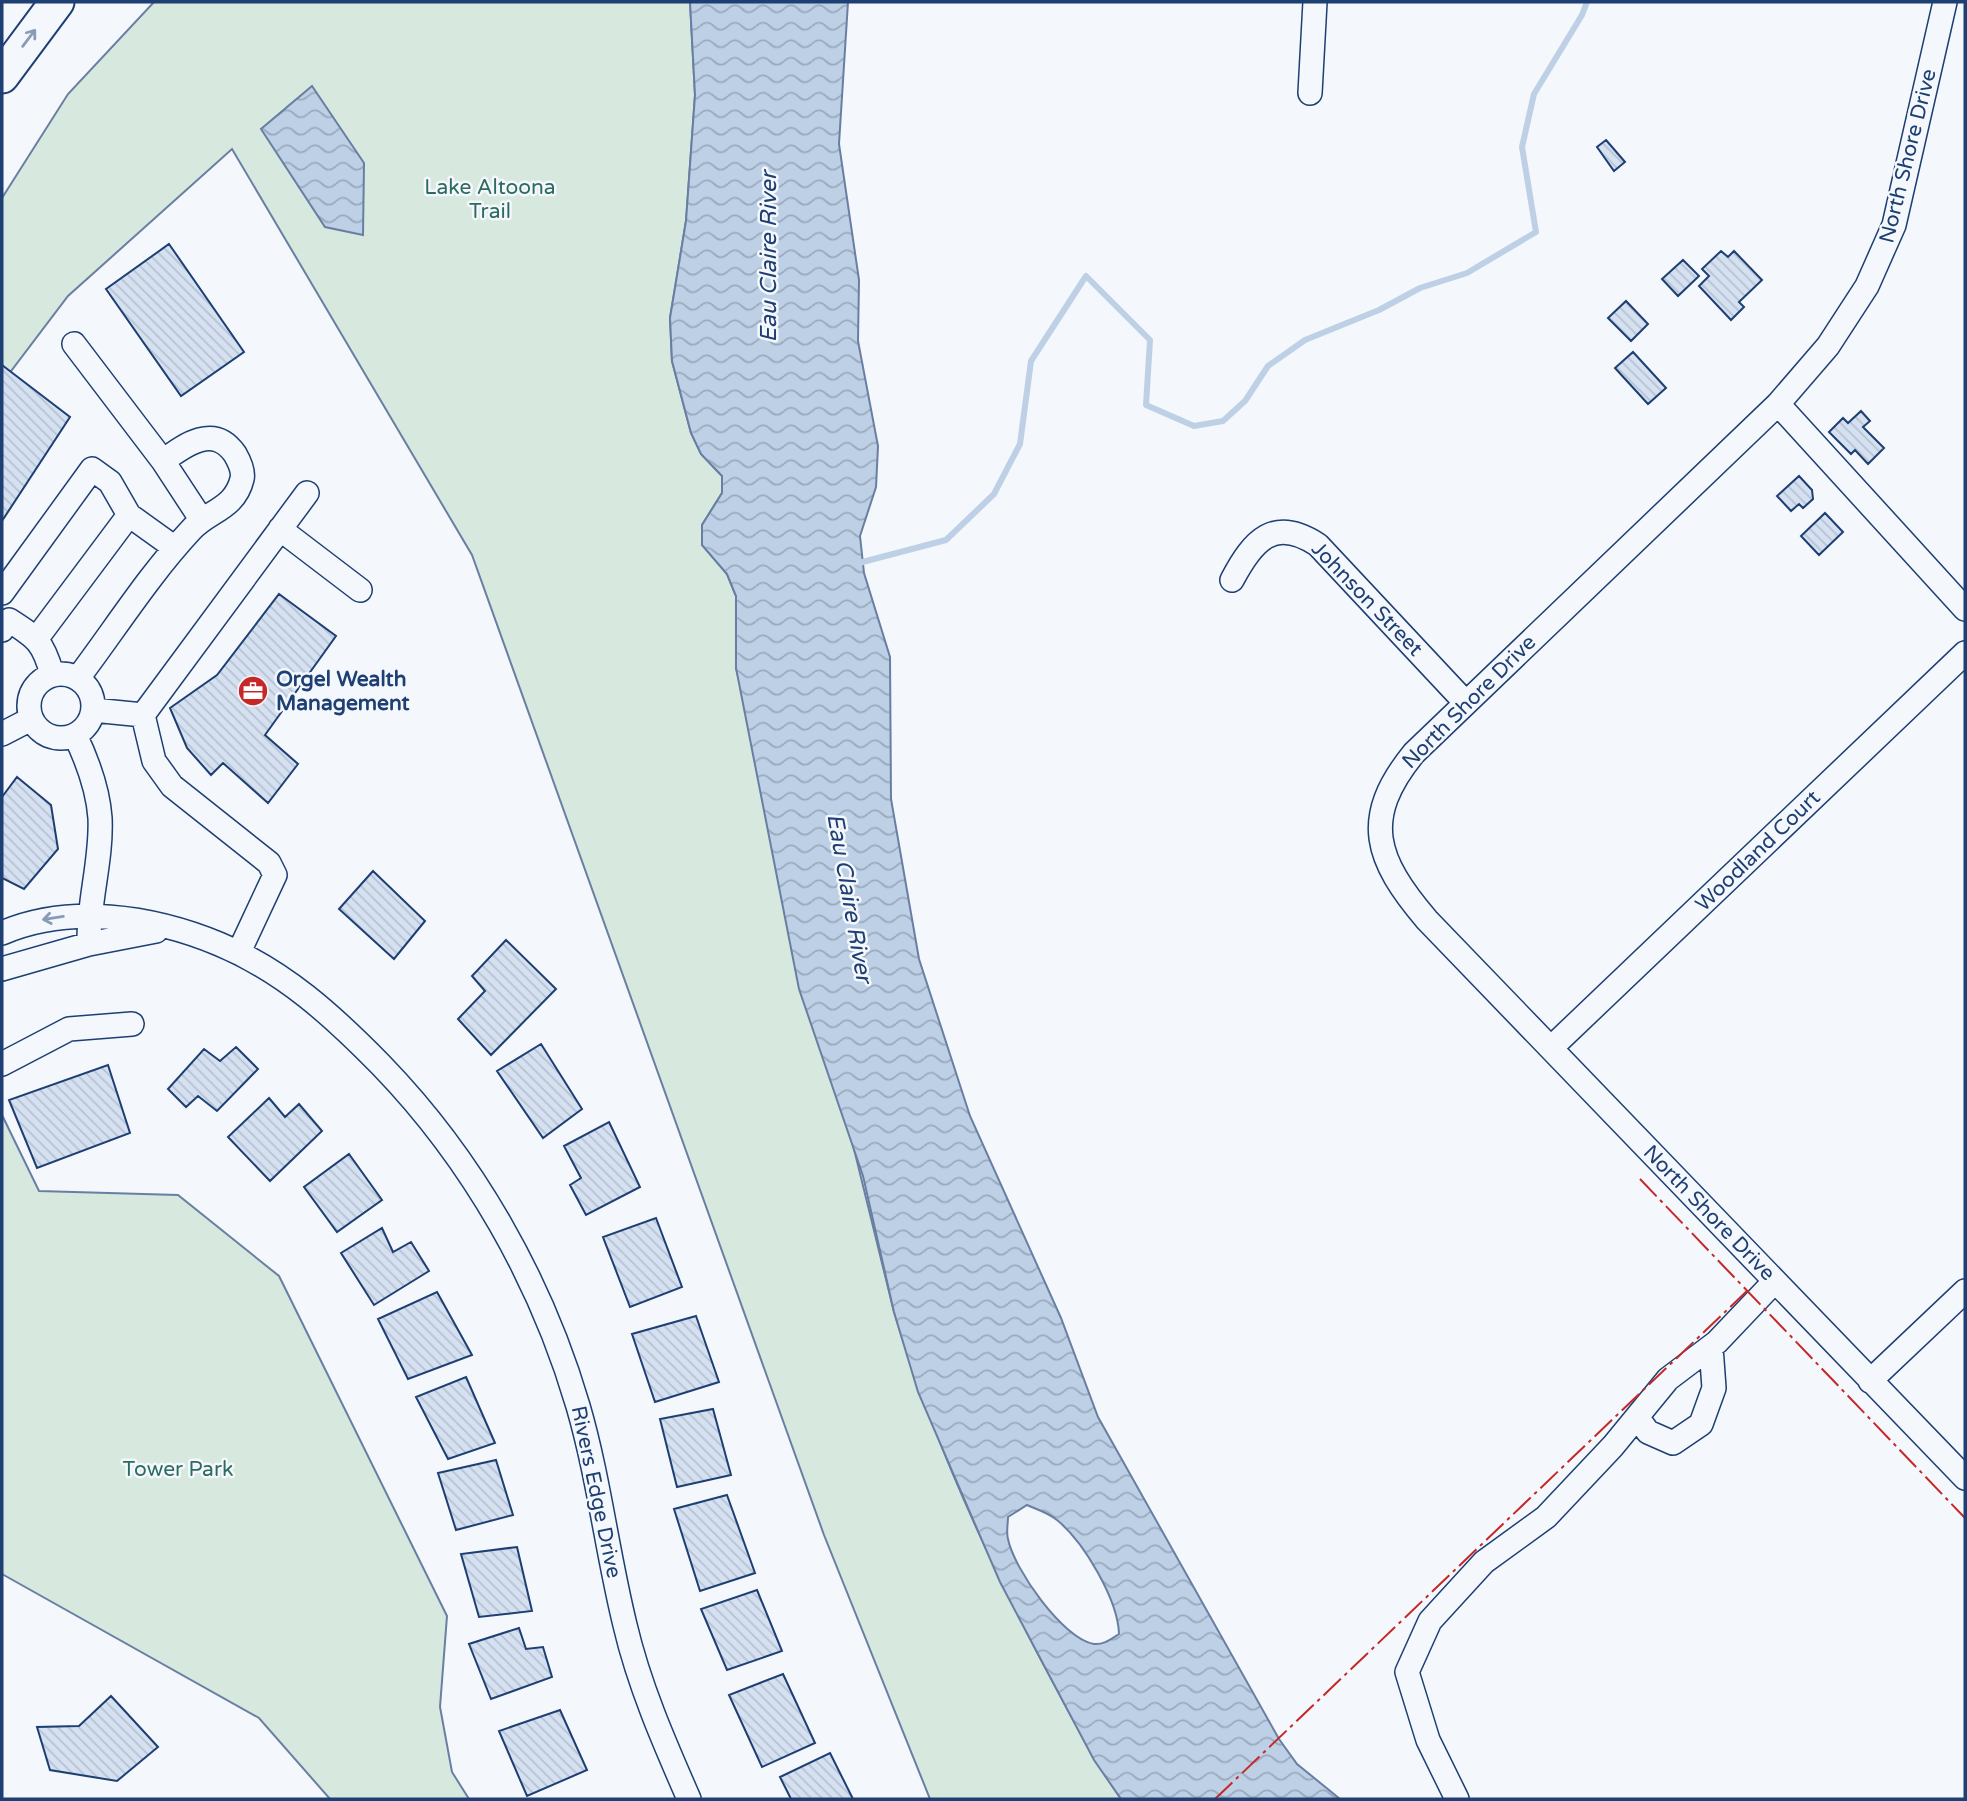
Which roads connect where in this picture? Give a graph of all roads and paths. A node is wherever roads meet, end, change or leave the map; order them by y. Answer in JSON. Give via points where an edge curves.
{"nodes":[{"id":1,"x":57,"y":2,"type":"edge"},
{"id":2,"x":1315,"y":2,"type":"edge"},
{"id":3,"x":1945,"y":2,"type":"edge"},
{"id":4,"x":2,"y":76,"type":"edge"},
{"id":5,"x":1310,"y":93,"type":"dead end"},
{"id":6,"x":74,"y":344,"type":"dead end"},
{"id":7,"x":1778,"y":404,"type":"junction"},
{"id":8,"x":163,"y":461,"type":"junction"},
{"id":9,"x":307,"y":493,"type":"dead end"},
{"id":10,"x":129,"y":515,"type":"junction"},
{"id":11,"x":201,"y":519,"type":"junction"},
{"id":12,"x":280,"y":529,"type":"junction"},
{"id":13,"x":175,"y":548,"type":"junction"},
{"id":14,"x":1232,"y":580,"type":"dead end"},
{"id":15,"x":360,"y":590,"type":"dead end"},
{"id":16,"x":2,"y":593,"type":"edge"},
{"id":17,"x":1965,"y":609,"type":"edge"},
{"id":18,"x":4,"y":622,"type":"edge"},
{"id":19,"x":37,"y":638,"type":"junction"},
{"id":20,"x":1965,"y":653,"type":"edge"},
{"id":21,"x":52,"y":674,"type":"junction"},
{"id":22,"x":78,"y":678,"type":"junction"},
{"id":23,"x":1465,"y":702,"type":"junction"},
{"id":24,"x":93,"y":710,"type":"junction"},
{"id":25,"x":143,"y":715,"type":"junction"},
{"id":26,"x":32,"y":719,"type":"junction"},
{"id":27,"x":2,"y":734,"type":"edge"},
{"id":28,"x":75,"y":735,"type":"junction"},
{"id":29,"x":89,"y":915,"type":"junction"},
{"id":30,"x":169,"y":928,"type":"junction"},
{"id":31,"x":2,"y":933,"type":"edge"},
{"id":32,"x":89,"y":944,"type":"junction"},
{"id":33,"x":239,"y":952,"type":"junction"},
{"id":34,"x":2,"y":969,"type":"edge"},
{"id":35,"x":132,"y":1024,"type":"dead end"},
{"id":36,"x":1551,"y":1048,"type":"junction"},
{"id":37,"x":2,"y":1063,"type":"edge"},
{"id":38,"x":1775,"y":1281,"type":"junction"},
{"id":39,"x":1965,"y":1291,"type":"edge"},
{"id":40,"x":1711,"y":1347,"type":"junction"},
{"id":41,"x":1870,"y":1381,"type":"junction"},
{"id":42,"x":1637,"y":1416,"type":"junction"},
{"id":43,"x":1965,"y":1478,"type":"edge"},
{"id":44,"x":689,"y":1799,"type":"edge"},
{"id":45,"x":1457,"y":1799,"type":"edge"}],
"edges":[{"from":4,"to":1,"type":"highway","one_way":true},
{"from":2,"to":5,"type":"street"},
{"from":3,"to":7,"type":"street","name":"North Shore Drive","via":[[1904,187],[1881,257],[1828,346]]},
{"from":6,"to":8,"type":"street"},
{"from":7,"to":17,"type":"street"},
{"from":7,"to":23,"type":"street","name":"North Shore Drive"},
{"from":8,"to":11,"type":"street"},
{"from":8,"to":11,"type":"street","via":[[187,443],[203,438],[217,438],[239,460],[243,477],[237,490],[219,512]]},
{"from":9,"to":12,"type":"street"},
{"from":10,"to":13,"type":"street"},
{"from":10,"to":16,"type":"street","via":[[110,482],[92,469]]},
{"from":10,"to":19,"type":"street"},
{"from":11,"to":13,"type":"street"},
{"from":12,"to":15,"type":"street"},
{"from":12,"to":25,"type":"street"},
{"from":13,"to":22,"type":"street"},
{"from":14,"to":23,"type":"street","name":"Johnson Street","via":[[1245,554],[1266,536],[1291,531],[1307,537]]},
{"from":18,"to":19,"type":"street"},
{"from":19,"to":21,"type":"street"},
{"from":20,"to":36,"type":"street","name":"Woodland Court"},
{"from":21,"to":22,"type":"street"},
{"from":21,"to":26,"type":"street","via":[[32,691]]},
{"from":22,"to":24,"type":"street","via":[[91,693]]},
{"from":23,"to":36,"type":"street","name":"North Shore Drive","via":[[1414,753],[1388,789],[1382,806],[1382,845],[1395,879],[1408,897]]},
{"from":24,"to":25,"type":"street"},
{"from":24,"to":28,"type":"street","via":[[87,725]]},
{"from":25,"to":33,"type":"street","via":[[154,761],[172,786],[269,863],[275,875]]},
{"from":26,"to":27,"type":"street"},
{"from":26,"to":28,"type":"street","via":[[50,736]]},
{"from":28,"to":29,"type":"street","via":[[89,765],[100,819]]},
{"from":29,"to":30,"type":"street","name":"Rivers Edge Drive"},
{"from":29,"to":31,"type":"street","name":"Rivers Edge Drive","one_way":true,"via":[[38,920]]},
{"from":29,"to":32,"type":"street"},
{"from":30,"to":32,"type":"street","name":"Rivers Edge Drive"},
{"from":30,"to":33,"type":"street","name":"Rivers Edge Drive"},
{"from":32,"to":34,"type":"street","name":"Rivers Edge Drive"},
{"from":33,"to":44,"type":"street","name":"Rivers Edge Drive","via":[[296,986],[399,1084],[459,1160],[515,1251],[577,1404],[625,1628],[640,1680]]},
{"from":35,"to":37,"type":"street","via":[[69,1030]]},
{"from":36,"to":38,"type":"street","name":"North Shore Drive"},
{"from":38,"to":40,"type":"street"},
{"from":38,"to":41,"type":"street","name":"North Shore Drive"},
{"from":39,"to":41,"type":"street"},
{"from":40,"to":42,"type":"street","via":[[1668,1379]]},
{"from":40,"to":42,"type":"street","via":[[1714,1388],[1701,1424],[1673,1443],[1648,1432]]},
{"from":41,"to":43,"type":"street","name":"North Shore Drive"},
{"from":42,"to":45,"type":"street","via":[[1546,1517],[1484,1562],[1430,1621],[1407,1672],[1428,1740]]}]}
